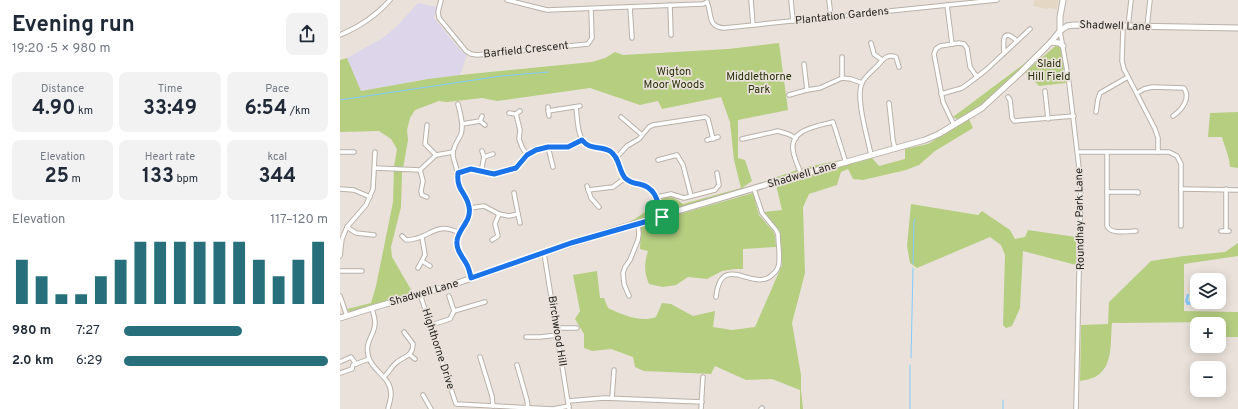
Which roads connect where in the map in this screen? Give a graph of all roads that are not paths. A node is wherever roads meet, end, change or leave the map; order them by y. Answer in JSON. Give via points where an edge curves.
{"nodes":[{"id":1,"x":390,"y":0,"type":"edge"},
{"id":2,"x":441,"y":0,"type":"edge"},
{"id":3,"x":506,"y":0,"type":"edge"},
{"id":4,"x":751,"y":0,"type":"edge"},
{"id":5,"x":791,"y":0,"type":"edge"},
{"id":6,"x":829,"y":0,"type":"edge"},
{"id":7,"x":934,"y":0,"type":"edge"},
{"id":8,"x":996,"y":0,"type":"edge"},
{"id":9,"x":1063,"y":0,"type":"edge"},
{"id":10,"x":1132,"y":0,"type":"edge"},
{"id":11,"x":1150,"y":0,"type":"edge"},
{"id":12,"x":708,"y":1,"type":"edge"},
{"id":13,"x":971,"y":1,"type":"edge"},
{"id":14,"x":670,"y":5,"type":"junction"},
{"id":15,"x":947,"y":5,"type":"junction"},
{"id":16,"x":934,"y":6,"type":"junction"},
{"id":17,"x":630,"y":7,"type":"junction"},
{"id":18,"x":591,"y":9,"type":"junction"},
{"id":19,"x":831,"y":17,"type":"junction"},
{"id":20,"x":793,"y":21,"type":"junction"},
{"id":21,"x":753,"y":25,"type":"junction"},
{"id":22,"x":1125,"y":27,"type":"junction"},
{"id":23,"x":1147,"y":27,"type":"junction"},
{"id":24,"x":1238,"y":28,"type":"edge"},
{"id":25,"x":1030,"y":29,"type":"dead end"},
{"id":26,"x":1060,"y":31,"type":"junction"},
{"id":27,"x":340,"y":35,"type":"edge"},
{"id":28,"x":671,"y":35,"type":"dead end"},
{"id":29,"x":632,"y":38,"type":"dead end"},
{"id":30,"x":1017,"y":41,"type":"junction"},
{"id":31,"x":1051,"y":42,"type":"junction"},
{"id":32,"x":871,"y":43,"type":"dead end"},
{"id":33,"x":952,"y":44,"type":"junction"},
{"id":34,"x":1063,"y":46,"type":"junction"},
{"id":35,"x":899,"y":52,"type":"dead end"},
{"id":36,"x":1004,"y":53,"type":"junction"},
{"id":37,"x":842,"y":57,"type":"dead end"},
{"id":38,"x":896,"y":57,"type":"junction"},
{"id":39,"x":882,"y":60,"type":"junction"},
{"id":40,"x":804,"y":64,"type":"dead end"},
{"id":41,"x":899,"y":67,"type":"dead end"},
{"id":42,"x":977,"y":77,"type":"junction"},
{"id":43,"x":1128,"y":77,"type":"junction"},
{"id":44,"x":842,"y":78,"type":"junction"},
{"id":45,"x":862,"y":84,"type":"junction"},
{"id":46,"x":807,"y":90,"type":"junction"},
{"id":47,"x":1045,"y":91,"type":"dead end"},
{"id":48,"x":1136,"y":93,"type":"junction"},
{"id":49,"x":941,"y":94,"type":"junction"},
{"id":50,"x":789,"y":95,"type":"dead end"},
{"id":51,"x":1008,"y":97,"type":"dead end"},
{"id":52,"x":889,"y":103,"type":"dead end"},
{"id":53,"x":458,"y":104,"type":"dead end"},
{"id":54,"x":520,"y":111,"type":"dead end"},
{"id":55,"x":1096,"y":112,"type":"dead end"},
{"id":56,"x":509,"y":113,"type":"dead end"},
{"id":57,"x":516,"y":114,"type":"junction"},
{"id":58,"x":482,"y":116,"type":"dead end"},
{"id":59,"x":549,"y":116,"type":"dead end"},
{"id":60,"x":1074,"y":116,"type":"junction"},
{"id":61,"x":1173,"y":116,"type":"dead end"},
{"id":62,"x":621,"y":117,"type":"dead end"},
{"id":63,"x":1048,"y":119,"type":"junction"},
{"id":64,"x":480,"y":121,"type":"junction"},
{"id":65,"x":426,"y":124,"type":"dead end"},
{"id":66,"x":462,"y":124,"type":"junction"},
{"id":67,"x":485,"y":125,"type":"dead end"},
{"id":68,"x":954,"y":125,"type":"junction"},
{"id":69,"x":642,"y":135,"type":"junction"},
{"id":70,"x":796,"y":138,"type":"junction"},
{"id":71,"x":742,"y":139,"type":"dead end"},
{"id":72,"x":582,"y":140,"type":"junction"},
{"id":73,"x":707,"y":140,"type":"dead end"},
{"id":74,"x":548,"y":147,"type":"junction"},
{"id":75,"x":895,"y":149,"type":"junction"},
{"id":76,"x":482,"y":151,"type":"dead end"},
{"id":77,"x":340,"y":152,"type":"edge"},
{"id":78,"x":354,"y":152,"type":"dead end"},
{"id":79,"x":375,"y":152,"type":"dead end"},
{"id":80,"x":453,"y":152,"type":"junction"},
{"id":81,"x":1078,"y":152,"type":"junction"},
{"id":82,"x":1107,"y":152,"type":"junction"},
{"id":83,"x":1158,"y":152,"type":"junction"},
{"id":84,"x":493,"y":154,"type":"dead end"},
{"id":85,"x":436,"y":155,"type":"junction"},
{"id":86,"x":527,"y":155,"type":"junction"},
{"id":87,"x":872,"y":155,"type":"junction"},
{"id":88,"x":484,"y":157,"type":"junction"},
{"id":89,"x":617,"y":158,"type":"junction"},
{"id":90,"x":658,"y":160,"type":"dead end"},
{"id":91,"x":846,"y":163,"type":"junction"},
{"id":92,"x":553,"y":167,"type":"dead end"},
{"id":93,"x":375,"y":168,"type":"junction"},
{"id":94,"x":420,"y":170,"type":"junction"},
{"id":95,"x":481,"y":172,"type":"junction"},
{"id":96,"x":458,"y":173,"type":"junction"},
{"id":97,"x":717,"y":173,"type":"dead end"},
{"id":98,"x":801,"y":175,"type":"junction"},
{"id":99,"x":626,"y":178,"type":"junction"},
{"id":100,"x":340,"y":189,"type":"edge"},
{"id":101,"x":754,"y":189,"type":"junction"},
{"id":102,"x":1181,"y":189,"type":"junction"},
{"id":103,"x":1226,"y":189,"type":"junction"},
{"id":104,"x":1238,"y":190,"type":"edge"},
{"id":105,"x":1107,"y":192,"type":"junction"},
{"id":106,"x":514,"y":193,"type":"dead end"},
{"id":107,"x":1138,"y":193,"type":"dead end"},
{"id":108,"x":691,"y":196,"type":"junction"},
{"id":109,"x":370,"y":197,"type":"junction"},
{"id":110,"x":427,"y":197,"type":"dead end"},
{"id":111,"x":657,"y":197,"type":"junction"},
{"id":112,"x":598,"y":207,"type":"dead end"},
{"id":113,"x":470,"y":208,"type":"junction"},
{"id":114,"x":499,"y":214,"type":"junction"},
{"id":115,"x":518,"y":214,"type":"junction"},
{"id":116,"x":662,"y":217,"type":"junction"},
{"id":117,"x":520,"y":223,"type":"dead end"},
{"id":118,"x":638,"y":223,"type":"junction"},
{"id":119,"x":1181,"y":226,"type":"dead end"},
{"id":120,"x":347,"y":227,"type":"junction"},
{"id":121,"x":1136,"y":231,"type":"dead end"},
{"id":122,"x":1221,"y":231,"type":"dead end"},
{"id":123,"x":459,"y":233,"type":"junction"},
{"id":124,"x":374,"y":235,"type":"dead end"},
{"id":125,"x":402,"y":236,"type":"dead end"},
{"id":126,"x":498,"y":236,"type":"junction"},
{"id":127,"x":422,"y":237,"type":"junction"},
{"id":128,"x":503,"y":237,"type":"dead end"},
{"id":129,"x":492,"y":240,"type":"dead end"},
{"id":130,"x":544,"y":253,"type":"junction"},
{"id":131,"x":340,"y":254,"type":"edge"},
{"id":132,"x":422,"y":261,"type":"junction"},
{"id":133,"x":430,"y":266,"type":"dead end"},
{"id":134,"x":418,"y":268,"type":"dead end"},
{"id":135,"x":340,"y":271,"type":"edge"},
{"id":136,"x":362,"y":271,"type":"dead end"},
{"id":137,"x":471,"y":278,"type":"junction"},
{"id":138,"x":420,"y":294,"type":"junction"},
{"id":139,"x":340,"y":296,"type":"edge"},
{"id":140,"x":449,"y":296,"type":"dead end"},
{"id":141,"x":629,"y":296,"type":"dead end"},
{"id":142,"x":716,"y":297,"type":"dead end"},
{"id":143,"x":485,"y":302,"type":"dead end"},
{"id":144,"x":372,"y":308,"type":"junction"},
{"id":145,"x":454,"y":311,"type":"junction"},
{"id":146,"x":347,"y":316,"type":"junction"},
{"id":147,"x":340,"y":318,"type":"edge"},
{"id":148,"x":431,"y":325,"type":"junction"},
{"id":149,"x":557,"y":328,"type":"junction"},
{"id":150,"x":577,"y":328,"type":"dead end"},
{"id":151,"x":404,"y":332,"type":"dead end"},
{"id":152,"x":558,"y":334,"type":"junction"},
{"id":153,"x":528,"y":338,"type":"dead end"},
{"id":154,"x":410,"y":355,"type":"junction"},
{"id":155,"x":480,"y":357,"type":"dead end"},
{"id":156,"x":369,"y":359,"type":"junction"},
{"id":157,"x":415,"y":359,"type":"dead end"},
{"id":158,"x":340,"y":362,"type":"edge"},
{"id":159,"x":356,"y":364,"type":"junction"},
{"id":160,"x":517,"y":365,"type":"dead end"},
{"id":161,"x":614,"y":370,"type":"dead end"},
{"id":162,"x":340,"y":373,"type":"edge"},
{"id":163,"x":384,"y":377,"type":"junction"},
{"id":164,"x":703,"y":377,"type":"dead end"},
{"id":165,"x":422,"y":395,"type":"dead end"},
{"id":166,"x":612,"y":398,"type":"junction"},
{"id":167,"x":702,"y":402,"type":"junction"},
{"id":168,"x":569,"y":405,"type":"edge"},
{"id":169,"x":494,"y":406,"type":"junction"},
{"id":170,"x":528,"y":408,"type":"junction"},
{"id":171,"x":388,"y":409,"type":"edge"},
{"id":172,"x":431,"y":409,"type":"edge"},
{"id":173,"x":701,"y":409,"type":"edge"},
{"id":174,"x":1076,"y":409,"type":"edge"}],
"edges":[{"from":1,"to":27,"type":"street","via":[[380,11],[354,29]]},
{"from":2,"to":18,"type":"street","name":"Barfield Crescent","via":[[438,12],[441,22],[466,51],[477,55],[588,44],[592,38]]},
{"from":3,"to":18,"type":"street","via":[[547,10]]},
{"from":4,"to":21,"type":"street"},
{"from":5,"to":20,"type":"street"},
{"from":6,"to":19,"type":"street"},
{"from":7,"to":16,"type":"street"},
{"from":8,"to":13,"type":"street","name":"Plantation Gardens"},
{"from":9,"to":26,"type":"street"},
{"from":10,"to":22,"type":"street"},
{"from":11,"to":23,"type":"street"},
{"from":12,"to":14,"type":"street","via":[[703,4]]},
{"from":12,"to":21,"type":"street","name":"Plantation Gardens","via":[[711,21],[719,28]]},
{"from":13,"to":15,"type":"street","name":"Plantation Gardens"},
{"from":14,"to":17,"type":"street"},
{"from":14,"to":28,"type":"street"},
{"from":15,"to":16,"type":"street","name":"Plantation Gardens"},
{"from":15,"to":33,"type":"street"},
{"from":16,"to":19,"type":"street","name":"Plantation Gardens"},
{"from":17,"to":18,"type":"street"},
{"from":17,"to":29,"type":"street"},
{"from":19,"to":20,"type":"street","name":"Plantation Gardens"},
{"from":20,"to":21,"type":"street","name":"Plantation Gardens"},
{"from":22,"to":23,"type":"street","name":"Shadwell Lane"},
{"from":22,"to":26,"type":"street","name":"Shadwell Lane","via":[[1074,25]]},
{"from":22,"to":43,"type":"street","via":[[1122,61]]},
{"from":23,"to":24,"type":"street","name":"Shadwell Lane"},
{"from":25,"to":30,"type":"street"},
{"from":26,"to":31,"type":"street","name":"Shadwell Lane"},
{"from":26,"to":34,"type":"street","name":"Roundhay Park Lane"},
{"from":30,"to":36,"type":"street"},
{"from":30,"to":36,"type":"street","via":[[1011,36],[1004,37]]},
{"from":31,"to":34,"type":"street"},
{"from":31,"to":68,"type":"street","name":"Shadwell Lane","via":[[982,108]]},
{"from":32,"to":39,"type":"street","via":[[874,54]]},
{"from":33,"to":42,"type":"street","via":[[962,43],[966,46],[970,67]]},
{"from":33,"to":49,"type":"street","via":[[940,46],[935,52]]},
{"from":34,"to":60,"type":"street","name":"Roundhay Park Lane"},
{"from":35,"to":38,"type":"street"},
{"from":36,"to":42,"type":"street"},
{"from":37,"to":44,"type":"street"},
{"from":38,"to":39,"type":"street","via":[[888,56]]},
{"from":38,"to":41,"type":"street"},
{"from":39,"to":45,"type":"street","via":[[866,76]]},
{"from":40,"to":46,"type":"street"},
{"from":42,"to":49,"type":"street","via":[[962,88]]},
{"from":43,"to":48,"type":"street"},
{"from":43,"to":55,"type":"street","via":[[1100,93]]},
{"from":44,"to":45,"type":"street"},
{"from":44,"to":46,"type":"street","via":[[820,88]]},
{"from":45,"to":87,"type":"street","via":[[861,106]]},
{"from":46,"to":50,"type":"street"},
{"from":47,"to":63,"type":"street"},
{"from":48,"to":61,"type":"street","via":[[1152,87],[1184,88],[1184,105]]},
{"from":48,"to":83,"type":"street","via":[[1157,134]]},
{"from":49,"to":68,"type":"street"},
{"from":51,"to":63,"type":"street","via":[[1014,121]]},
{"from":52,"to":75,"type":"street"},
{"from":53,"to":66,"type":"street"},
{"from":54,"to":57,"type":"street"},
{"from":56,"to":57,"type":"street"},
{"from":57,"to":86,"type":"street","via":[[520,130],[519,139]]},
{"from":58,"to":64,"type":"street"},
{"from":59,"to":72,"type":"street","via":[[548,109],[578,106]]},
{"from":60,"to":63,"type":"street"},
{"from":60,"to":81,"type":"street","name":"Roundhay Park Lane"},
{"from":62,"to":69,"type":"street"},
{"from":64,"to":66,"type":"street"},
{"from":64,"to":67,"type":"street"},
{"from":65,"to":85,"type":"street","via":[[425,144]]},
{"from":66,"to":80,"type":"street","via":[[461,134]]},
{"from":68,"to":75,"type":"street","name":"Shadwell Lane","via":[[925,140]]},
{"from":69,"to":73,"type":"street","via":[[653,125],[705,117],[715,138]]},
{"from":69,"to":89,"type":"street","via":[[627,146]]},
{"from":70,"to":71,"type":"street","via":[[778,131]]},
{"from":70,"to":91,"type":"street","via":[[807,129],[833,122]]},
{"from":70,"to":98,"type":"street","via":[[793,151]]},
{"from":72,"to":74,"type":"street","via":[[568,147]]},
{"from":72,"to":89,"type":"street","via":[[586,145],[606,150]]},
{"from":74,"to":86,"type":"street"},
{"from":74,"to":92,"type":"street"},
{"from":75,"to":87,"type":"street","name":"Shadwell Lane"},
{"from":76,"to":88,"type":"street"},
{"from":77,"to":78,"type":"street"},
{"from":79,"to":93,"type":"street"},
{"from":80,"to":85,"type":"street"},
{"from":80,"to":96,"type":"street"},
{"from":81,"to":82,"type":"street"},
{"from":81,"to":174,"type":"street","name":"Roundhay Park Lane","via":[[1082,185]]},
{"from":82,"to":83,"type":"street"},
{"from":82,"to":105,"type":"street"},
{"from":83,"to":102,"type":"street","via":[[1173,154],[1180,160]]},
{"from":84,"to":88,"type":"street"},
{"from":85,"to":94,"type":"street"},
{"from":86,"to":95,"type":"street","via":[[516,168],[494,174]]},
{"from":87,"to":91,"type":"street","name":"Shadwell Lane"},
{"from":88,"to":95,"type":"street"},
{"from":89,"to":99,"type":"street"},
{"from":90,"to":108,"type":"street","via":[[676,155],[683,165]]},
{"from":91,"to":98,"type":"street","name":"Shadwell Lane"},
{"from":93,"to":94,"type":"street"},
{"from":93,"to":109,"type":"street"},
{"from":94,"to":110,"type":"street","via":[[423,181],[421,196]]},
{"from":95,"to":96,"type":"street","via":[[471,169]]},
{"from":96,"to":113,"type":"street","via":[[459,187]]},
{"from":97,"to":108,"type":"street","via":[[717,188]]},
{"from":98,"to":101,"type":"street","name":"Shadwell Lane"},
{"from":99,"to":111,"type":"street","via":[[632,183],[649,187]]},
{"from":99,"to":112,"type":"street","via":[[613,187],[588,188],[591,198]]},
{"from":100,"to":109,"type":"street","via":[[354,190]]},
{"from":101,"to":116,"type":"street","name":"Shadwell Lane"},
{"from":101,"to":142,"type":"street","via":[[762,214],[778,234],[779,264],[774,274],[765,280],[734,274],[724,276],[717,286]]},
{"from":102,"to":103,"type":"street"},
{"from":102,"to":119,"type":"street"},
{"from":103,"to":104,"type":"street"},
{"from":103,"to":122,"type":"street","via":[[1228,231]]},
{"from":105,"to":107,"type":"street"},
{"from":105,"to":121,"type":"street","via":[[1108,228],[1113,231]]},
{"from":106,"to":115,"type":"street"},
{"from":108,"to":111,"type":"street","via":[[680,197],[671,194]]},
{"from":109,"to":120,"type":"street"},
{"from":111,"to":116,"type":"street"},
{"from":113,"to":114,"type":"street","via":[[484,206]]},
{"from":113,"to":123,"type":"street","via":[[468,220]]},
{"from":114,"to":115,"type":"street"},
{"from":114,"to":126,"type":"street","via":[[495,224]]},
{"from":115,"to":117,"type":"street"},
{"from":116,"to":118,"type":"street","name":"Shadwell Lane"},
{"from":118,"to":130,"type":"street","name":"Shadwell Lane"},
{"from":118,"to":141,"type":"street","via":[[638,240],[623,273]]},
{"from":120,"to":124,"type":"street","via":[[356,233]]},
{"from":120,"to":131,"type":"street"},
{"from":123,"to":127,"type":"street","via":[[450,228],[440,228]]},
{"from":123,"to":137,"type":"street","via":[[457,249],[467,264]]},
{"from":125,"to":127,"type":"street","via":[[406,240]]},
{"from":126,"to":128,"type":"street"},
{"from":126,"to":129,"type":"street"},
{"from":127,"to":132,"type":"street","via":[[426,255]]},
{"from":130,"to":137,"type":"street","name":"Shadwell Lane"},
{"from":130,"to":149,"type":"street","name":"Birchwood Hill"},
{"from":132,"to":133,"type":"street"},
{"from":132,"to":134,"type":"street"},
{"from":135,"to":136,"type":"street"},
{"from":137,"to":138,"type":"street","name":"Shadwell Lane"},
{"from":138,"to":144,"type":"street","name":"Shadwell Lane"},
{"from":138,"to":148,"type":"street","name":"Highthorne Drive"},
{"from":139,"to":146,"type":"street"},
{"from":140,"to":145,"type":"street"},
{"from":143,"to":145,"type":"street"},
{"from":144,"to":146,"type":"street","name":"Shadwell Lane"},
{"from":144,"to":156,"type":"street","via":[[375,325],[367,346]]},
{"from":145,"to":148,"type":"street","via":[[450,319]]},
{"from":146,"to":147,"type":"street","name":"Shadwell Lane"},
{"from":148,"to":169,"type":"street","name":"Highthorne Drive","via":[[456,404]]},
{"from":149,"to":150,"type":"street"},
{"from":149,"to":152,"type":"street","name":"Birchwood Hill"},
{"from":151,"to":154,"type":"street","via":[[413,344]]},
{"from":152,"to":153,"type":"street"},
{"from":152,"to":168,"type":"street","name":"Birchwood Hill"},
{"from":154,"to":157,"type":"street"},
{"from":154,"to":163,"type":"street","via":[[397,362]]},
{"from":155,"to":169,"type":"street"},
{"from":156,"to":159,"type":"street"},
{"from":156,"to":163,"type":"street","via":[[373,367]]},
{"from":158,"to":159,"type":"street","via":[[352,357]]},
{"from":159,"to":162,"type":"street","via":[[352,369]]},
{"from":160,"to":170,"type":"street"},
{"from":161,"to":166,"type":"street"},
{"from":163,"to":171,"type":"street","via":[[391,393]]},
{"from":164,"to":167,"type":"street"},
{"from":165,"to":172,"type":"street"},
{"from":166,"to":167,"type":"street"},
{"from":166,"to":168,"type":"street","via":[[583,399]]},
{"from":167,"to":173,"type":"street"},
{"from":168,"to":170,"type":"street","via":[[554,409]]},
{"from":169,"to":170,"type":"street"}]}
